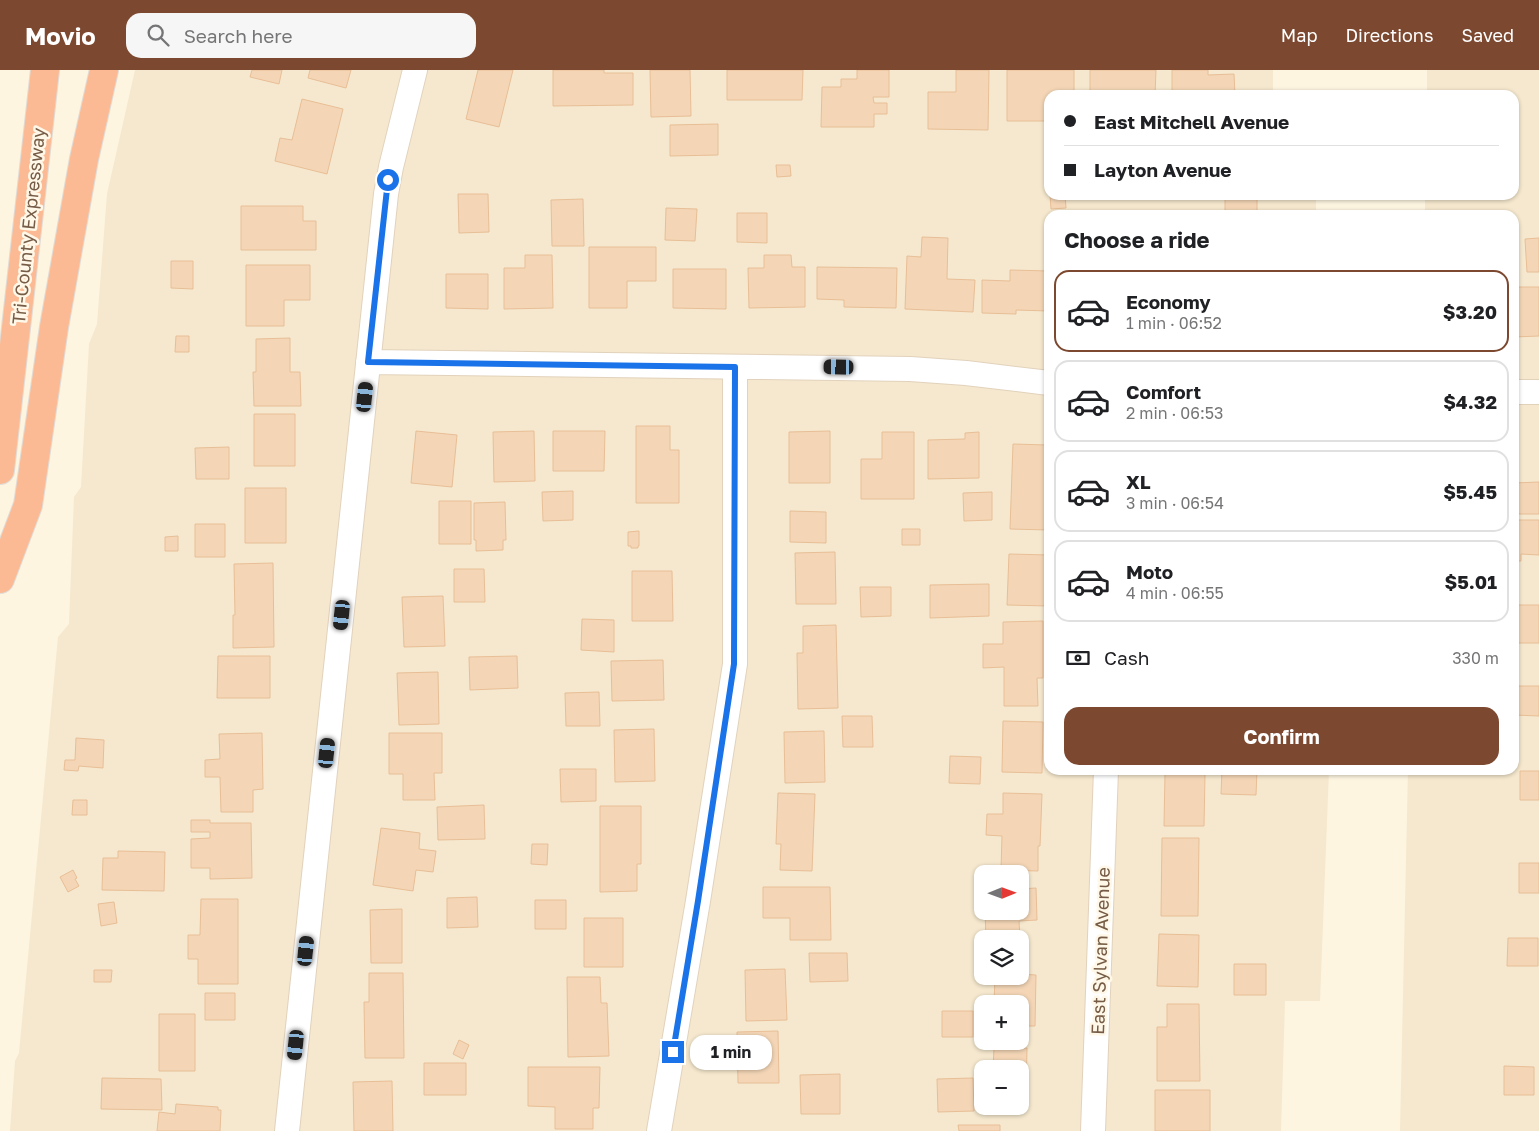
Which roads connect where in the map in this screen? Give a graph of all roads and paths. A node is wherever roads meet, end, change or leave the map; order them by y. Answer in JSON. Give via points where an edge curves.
{"nodes":[{"id":1,"x":44,"y":70,"type":"edge"},
{"id":2,"x":104,"y":70,"type":"edge"},
{"id":3,"x":415,"y":70,"type":"edge"},
{"id":4,"x":368,"y":362,"type":"junction"},
{"id":5,"x":735,"y":367,"type":"junction"},
{"id":6,"x":1044,"y":382,"type":"edge"},
{"id":7,"x":1519,"y":392,"type":"edge"},
{"id":8,"x":1539,"y":392,"type":"edge"},
{"id":9,"x":0,"y":470,"type":"edge"},
{"id":10,"x":0,"y":579,"type":"edge"},
{"id":11,"x":1106,"y":775,"type":"edge"},
{"id":12,"x":287,"y":1131,"type":"edge"},
{"id":13,"x":659,"y":1131,"type":"edge"},
{"id":14,"x":1093,"y":1131,"type":"edge"}],
"edges":[{"from":1,"to":9,"type":"highway","name":"Tri-County Expressway"},
{"from":2,"to":10,"type":"highway","via":[[84,159],[54,327],[28,505]]},
{"from":3,"to":4,"type":"street","via":[[390,167]]},
{"from":4,"to":5,"type":"street"},
{"from":4,"to":12,"type":"street"},
{"from":5,"to":6,"type":"street","via":[[910,368]]},
{"from":5,"to":13,"type":"street","via":[[734,664],[697,911]]},
{"from":7,"to":8,"type":"street"},
{"from":11,"to":14,"type":"street","name":"East Sylvan Avenue"}]}
